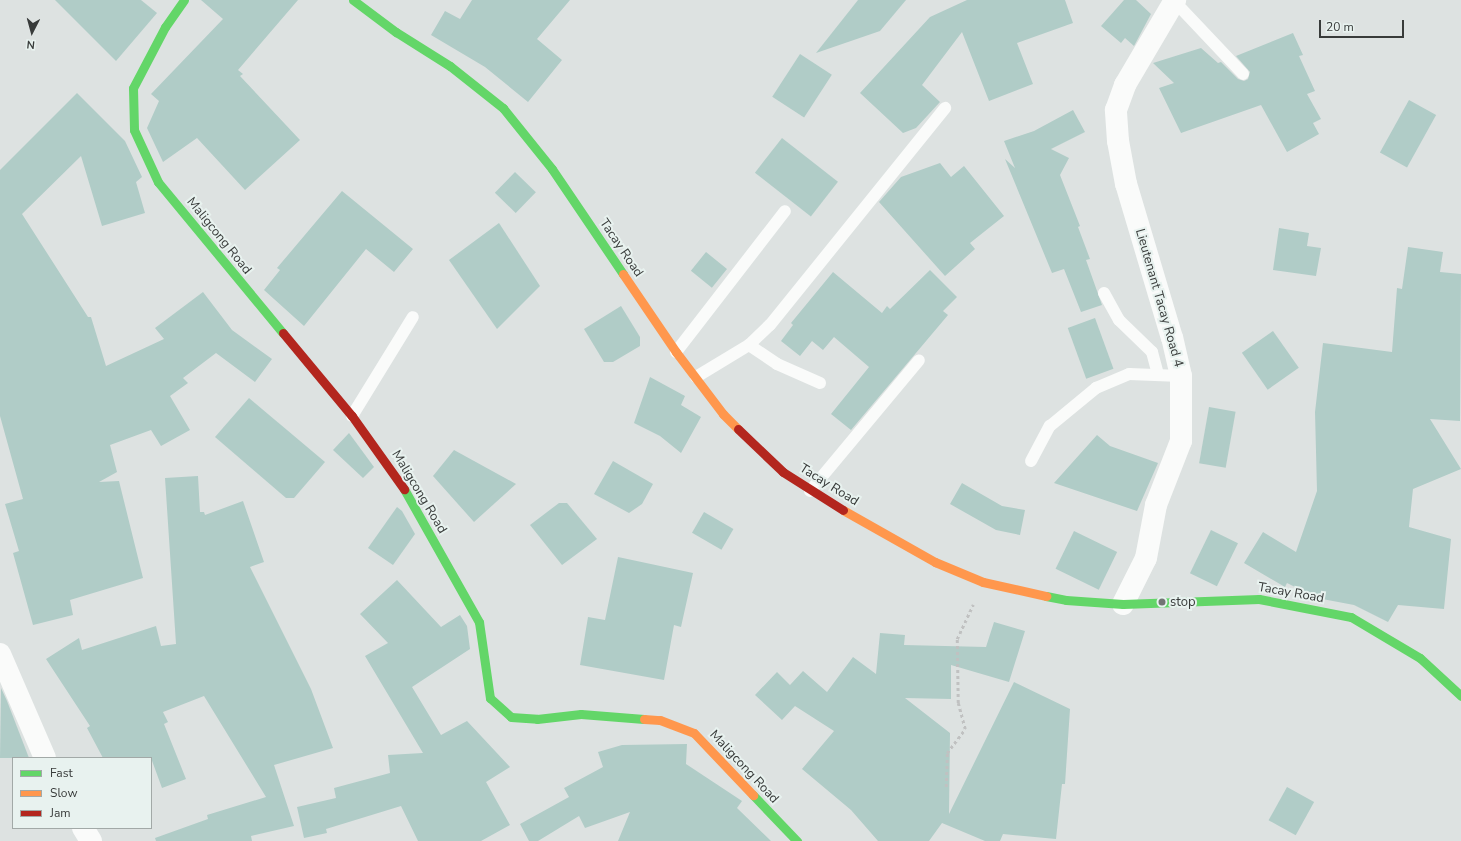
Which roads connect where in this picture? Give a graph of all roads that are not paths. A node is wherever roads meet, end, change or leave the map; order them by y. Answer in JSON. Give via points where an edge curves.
{"nodes":[{"id":1,"x":184,"y":0,"type":"edge"},
{"id":2,"x":353,"y":0,"type":"edge"},
{"id":3,"x":1174,"y":1,"type":"edge"},
{"id":4,"x":1243,"y":74,"type":"dead end"},
{"id":5,"x":945,"y":108,"type":"dead end"},
{"id":6,"x":785,"y":211,"type":"dead end"},
{"id":7,"x":1104,"y":293,"type":"dead end"},
{"id":8,"x":413,"y":317,"type":"dead end"},
{"id":9,"x":750,"y":345,"type":"junction"},
{"id":10,"x":676,"y":352,"type":"junction"},
{"id":11,"x":919,"y":360,"type":"dead end"},
{"id":12,"x":1158,"y":374,"type":"junction"},
{"id":13,"x":1181,"y":376,"type":"junction"},
{"id":14,"x":696,"y":377,"type":"junction"},
{"id":15,"x":820,"y":383,"type":"dead end"},
{"id":16,"x":352,"y":416,"type":"junction"},
{"id":17,"x":1031,"y":461,"type":"dead end"},
{"id":18,"x":810,"y":491,"type":"junction"},
{"id":19,"x":1123,"y":604,"type":"junction"},
{"id":20,"x":0,"y":654,"type":"edge"},
{"id":21,"x":1461,"y":696,"type":"edge"},
{"id":22,"x":45,"y":757,"type":"edge"},
{"id":23,"x":84,"y":829,"type":"edge"},
{"id":24,"x":91,"y":841,"type":"edge"},
{"id":25,"x":797,"y":841,"type":"edge"}],
"edges":[{"from":1,"to":16,"type":"main road","name":"Maligcong Road","via":[[165,27],[133,88],[134,130],[158,182]]},
{"from":2,"to":10,"type":"main road","name":"Tacay Road","via":[[450,66],[502,108],[552,168]]},
{"from":3,"to":4,"type":"lane"},
{"from":3,"to":13,"type":"street","name":"Lieutenant Tacay Road 4","via":[[1125,85],[1116,110],[1118,141],[1126,184]]},
{"from":5,"to":9,"type":"lane","via":[[770,325]]},
{"from":6,"to":10,"type":"lane"},
{"from":7,"to":12,"type":"lane","via":[[1119,320],[1152,352]]},
{"from":8,"to":16,"type":"lane"},
{"from":9,"to":14,"type":"lane"},
{"from":9,"to":15,"type":"lane","via":[[777,364]]},
{"from":10,"to":14,"type":"main road","name":"Tacay Road"},
{"from":11,"to":18,"type":"lane"},
{"from":12,"to":13,"type":"lane"},
{"from":12,"to":17,"type":"lane","via":[[1129,374],[1096,388],[1050,426]]},
{"from":13,"to":19,"type":"street","name":"Lieutenant Tacay Road 4","via":[[1181,441],[1156,505],[1146,558]]},
{"from":14,"to":18,"type":"main road","name":"Tacay Road","via":[[723,414],[783,472]]},
{"from":16,"to":25,"type":"main road","name":"Maligcong Road","via":[[398,478],[479,622],[490,698],[511,717],[537,719],[581,714],[660,720],[694,733]]},
{"from":18,"to":19,"type":"main road","name":"Tacay Road","via":[[935,562],[983,582],[1066,600]]},
{"from":19,"to":21,"type":"main road","name":"Tacay Road","via":[[1259,599],[1351,617],[1420,658]]},
{"from":20,"to":22,"type":"street"},
{"from":23,"to":24,"type":"street"}]}
